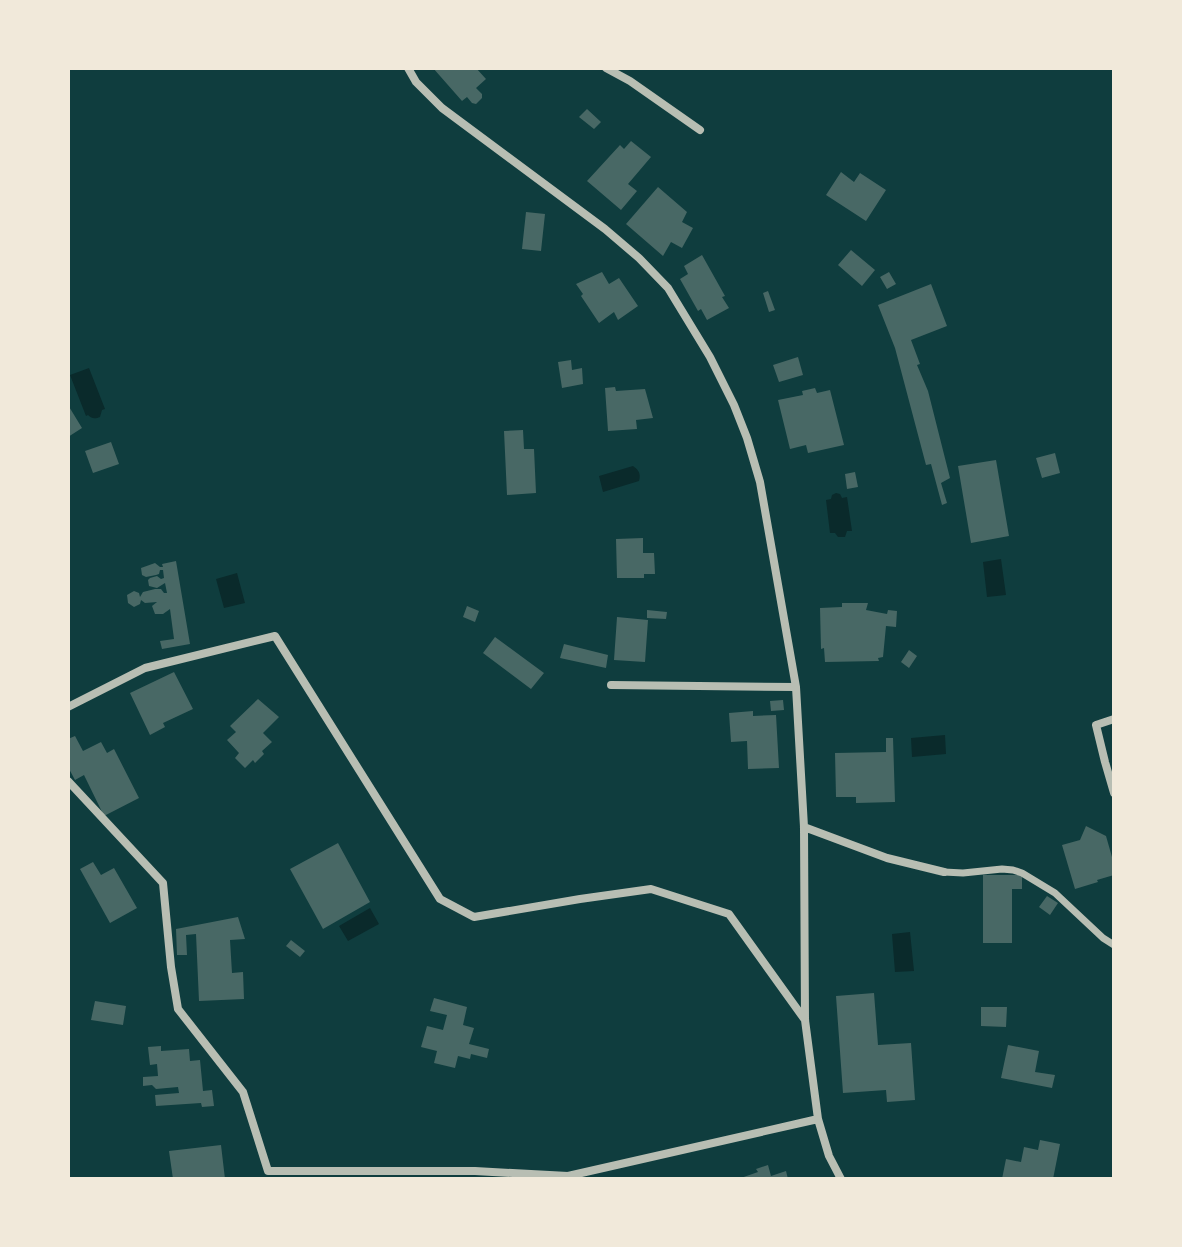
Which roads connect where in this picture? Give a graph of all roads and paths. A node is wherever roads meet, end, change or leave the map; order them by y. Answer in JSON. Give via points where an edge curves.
{"nodes":[{"id":1,"x":408,"y":68,"type":"edge"},
{"id":2,"x":606,"y":68,"type":"edge"},
{"id":3,"x":700,"y":130,"type":"dead end"},
{"id":4,"x":611,"y":685,"type":"dead end"},
{"id":5,"x":796,"y":687,"type":"junction"},
{"id":6,"x":68,"y":707,"type":"edge"},
{"id":7,"x":1114,"y":719,"type":"edge"},
{"id":8,"x":68,"y":781,"type":"edge"},
{"id":9,"x":1114,"y":793,"type":"edge"},
{"id":10,"x":804,"y":827,"type":"junction"},
{"id":11,"x":944,"y":872,"type":"joint"},
{"id":12,"x":1114,"y":945,"type":"edge"},
{"id":13,"x":805,"y":1020,"type":"junction"},
{"id":14,"x":818,"y":1119,"type":"junction"},
{"id":15,"x":267,"y":1175,"type":"edge"},
{"id":16,"x":841,"y":1179,"type":"edge"}],
"edges":[{"from":1,"to":5,"type":"street","via":[[442,108],[639,258],[668,288],[689,321],[734,405],[760,482]]},
{"from":2,"to":3,"type":"street"},
{"from":4,"to":5,"type":"street"},
{"from":5,"to":10,"type":"street"},
{"from":6,"to":13,"type":"street","via":[[145,668],[275,636],[440,899],[474,917],[651,889],[729,914]]},
{"from":7,"to":9,"type":"street","via":[[1096,725]]},
{"from":8,"to":15,"type":"street","via":[[163,883],[178,1009],[243,1092]]},
{"from":10,"to":11,"type":"street","via":[[887,858]]},
{"from":10,"to":13,"type":"street"},
{"from":11,"to":12,"type":"street","via":[[1022,873],[1055,893]]},
{"from":13,"to":14,"type":"street"},
{"from":14,"to":15,"type":"street","via":[[568,1176],[475,1171]]},
{"from":14,"to":16,"type":"street"}]}
